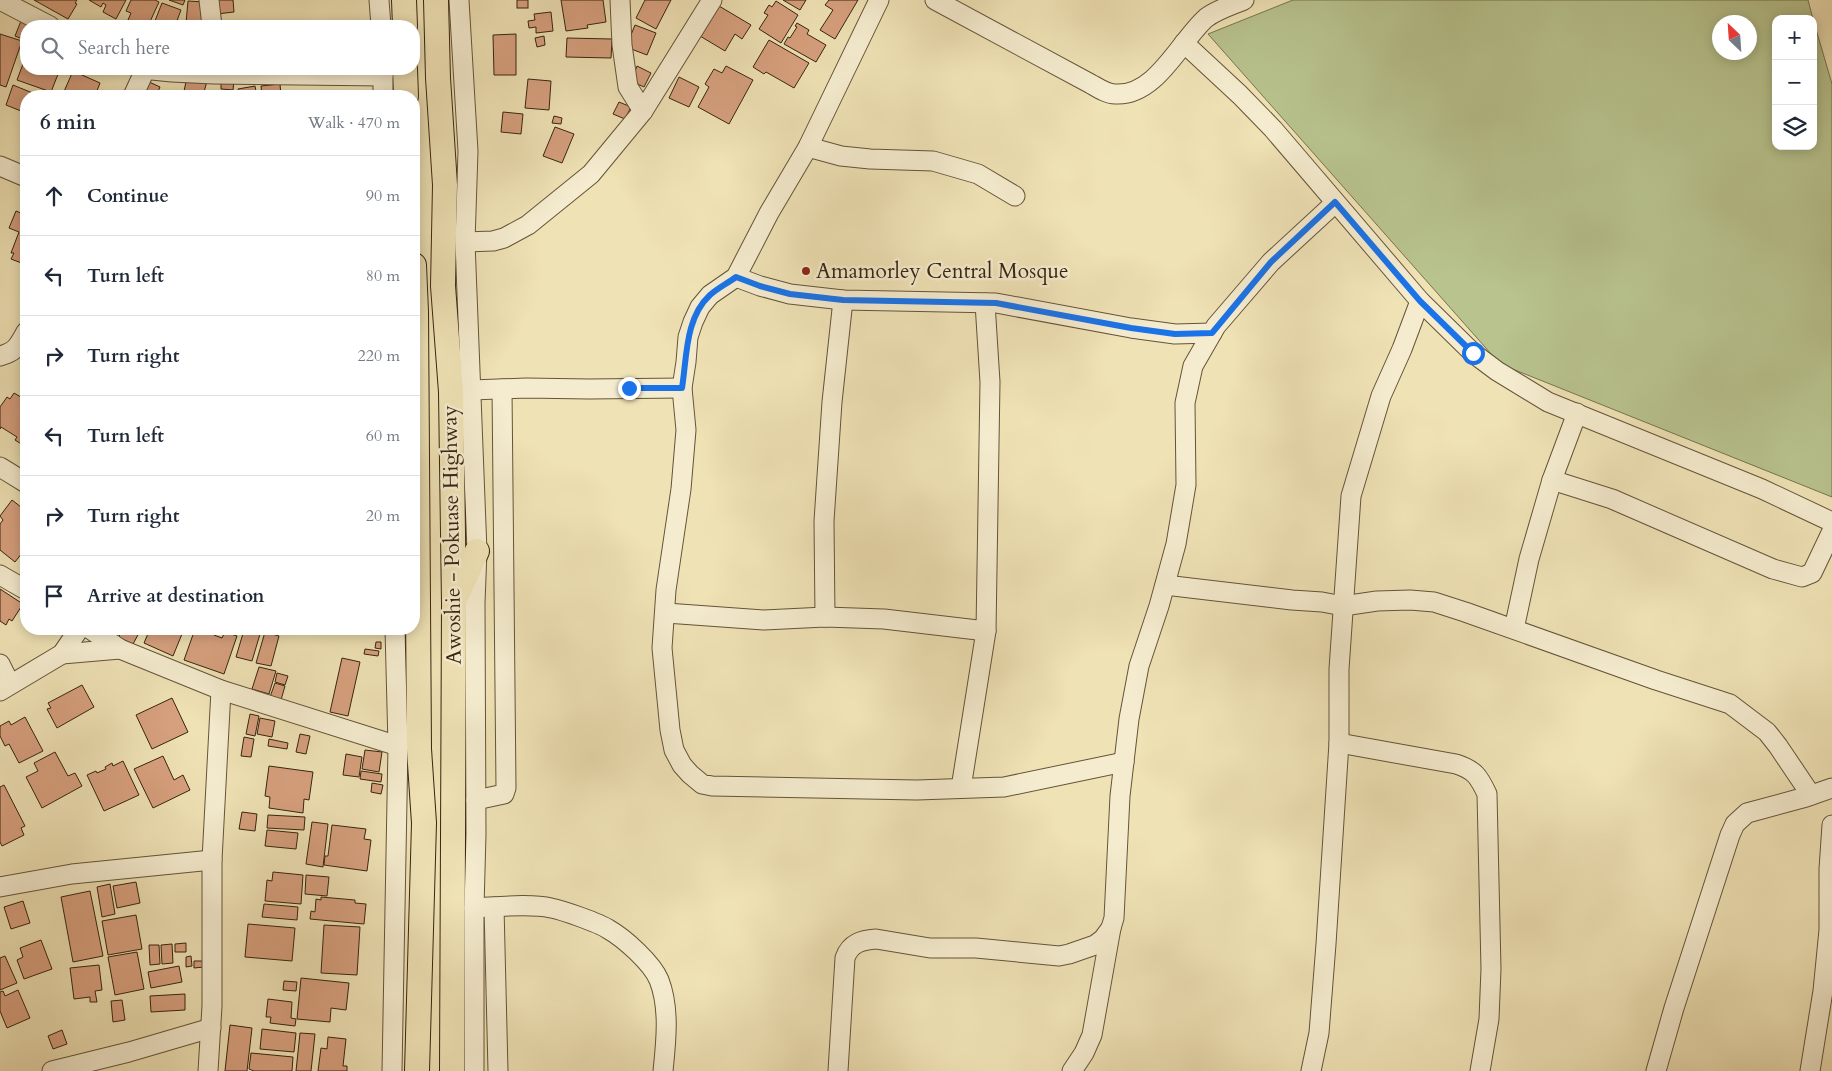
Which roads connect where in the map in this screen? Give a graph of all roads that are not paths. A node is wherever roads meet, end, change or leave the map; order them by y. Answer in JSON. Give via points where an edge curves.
{"nodes":[{"id":1,"x":0,"y":0,"type":"edge"},
{"id":2,"x":209,"y":0,"type":"edge"},
{"id":3,"x":379,"y":0,"type":"edge"},
{"id":4,"x":404,"y":0,"type":"edge"},
{"id":5,"x":436,"y":0,"type":"edge"},
{"id":6,"x":459,"y":0,"type":"edge"},
{"id":7,"x":620,"y":0,"type":"edge"},
{"id":8,"x":712,"y":0,"type":"edge"},
{"id":9,"x":879,"y":0,"type":"edge"},
{"id":10,"x":935,"y":0,"type":"edge"},
{"id":11,"x":1244,"y":0,"type":"edge"},
{"id":12,"x":38,"y":20,"type":"edge"},
{"id":13,"x":211,"y":20,"type":"edge"},
{"id":14,"x":381,"y":20,"type":"edge"},
{"id":15,"x":404,"y":20,"type":"edge"},
{"id":16,"x":1184,"y":43,"type":"junction"},
{"id":17,"x":142,"y":75,"type":"edge"},
{"id":18,"x":389,"y":75,"type":"edge"},
{"id":19,"x":393,"y":75,"type":"edge"},
{"id":20,"x":135,"y":90,"type":"edge"},
{"id":21,"x":385,"y":90,"type":"edge"},
{"id":22,"x":402,"y":90,"type":"edge"},
{"id":23,"x":643,"y":110,"type":"junction"},
{"id":24,"x":808,"y":147,"type":"junction"},
{"id":25,"x":0,"y":166,"type":"edge"},
{"id":26,"x":20,"y":174,"type":"edge"},
{"id":27,"x":1015,"y":196,"type":"dead end"},
{"id":28,"x":1335,"y":202,"type":"junction"},
{"id":29,"x":465,"y":242,"type":"junction"},
{"id":30,"x":736,"y":277,"type":"junction"},
{"id":31,"x":843,"y":300,"type":"junction"},
{"id":32,"x":1420,"y":301,"type":"junction"},
{"id":33,"x":986,"y":303,"type":"junction"},
{"id":34,"x":1212,"y":333,"type":"junction"},
{"id":35,"x":20,"y":343,"type":"edge"},
{"id":36,"x":0,"y":356,"type":"edge"},
{"id":37,"x":682,"y":388,"type":"junction"},
{"id":38,"x":502,"y":389,"type":"junction"},
{"id":39,"x":472,"y":390,"type":"junction"},
{"id":40,"x":1577,"y":413,"type":"junction"},
{"id":41,"x":0,"y":467,"type":"edge"},
{"id":42,"x":20,"y":479,"type":"edge"},
{"id":43,"x":1552,"y":480,"type":"junction"},
{"id":44,"x":1832,"y":522,"type":"edge"},
{"id":45,"x":1832,"y":531,"type":"edge"},
{"id":46,"x":478,"y":551,"type":"junction"},
{"id":47,"x":0,"y":575,"type":"edge"},
{"id":48,"x":1165,"y":584,"type":"junction"},
{"id":49,"x":20,"y":587,"type":"edge"},
{"id":50,"x":454,"y":604,"type":"junction"},
{"id":51,"x":1343,"y":606,"type":"junction"},
{"id":52,"x":666,"y":613,"type":"junction"},
{"id":53,"x":825,"y":617,"type":"junction"},
{"id":54,"x":1514,"y":629,"type":"junction"},
{"id":55,"x":986,"y":631,"type":"junction"},
{"id":56,"x":75,"y":635,"type":"edge"},
{"id":57,"x":99,"y":635,"type":"edge"},
{"id":58,"x":395,"y":635,"type":"edge"},
{"id":59,"x":418,"y":635,"type":"edge"},
{"id":60,"x":120,"y":649,"type":"junction"},
{"id":61,"x":62,"y":654,"type":"junction"},
{"id":62,"x":0,"y":664,"type":"edge"},
{"id":63,"x":5,"y":687,"type":"edge"},
{"id":64,"x":221,"y":690,"type":"junction"},
{"id":65,"x":1339,"y":743,"type":"junction"},
{"id":66,"x":398,"y":746,"type":"junction"},
{"id":67,"x":1124,"y":762,"type":"junction"},
{"id":68,"x":961,"y":788,"type":"junction"},
{"id":69,"x":1832,"y":788,"type":"edge"},
{"id":70,"x":1811,"y":795,"type":"junction"},
{"id":71,"x":476,"y":800,"type":"junction"},
{"id":72,"x":1832,"y":825,"type":"edge"},
{"id":73,"x":212,"y":860,"type":"junction"},
{"id":74,"x":0,"y":887,"type":"edge"},
{"id":75,"x":494,"y":907,"type":"junction"},
{"id":76,"x":474,"y":908,"type":"junction"},
{"id":77,"x":1111,"y":928,"type":"junction"},
{"id":78,"x":474,"y":972,"type":"junction"},
{"id":79,"x":495,"y":972,"type":"junction"},
{"id":80,"x":211,"y":1028,"type":"junction"},
{"id":81,"x":417,"y":1064,"type":"edge"},
{"id":82,"x":452,"y":1066,"type":"edge"},
{"id":83,"x":52,"y":1071,"type":"edge"},
{"id":84,"x":208,"y":1071,"type":"edge"},
{"id":85,"x":392,"y":1071,"type":"edge"},
{"id":86,"x":474,"y":1071,"type":"edge"},
{"id":87,"x":498,"y":1071,"type":"edge"},
{"id":88,"x":663,"y":1071,"type":"edge"},
{"id":89,"x":838,"y":1071,"type":"edge"},
{"id":90,"x":1072,"y":1071,"type":"edge"},
{"id":91,"x":1311,"y":1071,"type":"edge"},
{"id":92,"x":1480,"y":1071,"type":"edge"},
{"id":93,"x":1656,"y":1071,"type":"edge"},
{"id":94,"x":1810,"y":1071,"type":"edge"}],
"edges":[{"from":1,"to":12,"type":"street"},
{"from":2,"to":13,"type":"street"},
{"from":3,"to":14,"type":"street"},
{"from":4,"to":15,"type":"main road"},
{"from":5,"to":50,"type":"main road","name":"Awoshie - Pokuase Highway","via":[[445,185],[443,286],[451,392]]},
{"from":6,"to":29,"type":"street","via":[[468,151]]},
{"from":7,"to":23,"type":"street","via":[[628,87]]},
{"from":8,"to":23,"type":"street"},
{"from":9,"to":24,"type":"street"},
{"from":10,"to":16,"type":"street","via":[[1115,94],[1137,90],[1149,83]]},
{"from":11,"to":16,"type":"street","via":[[1208,17]]},
{"from":16,"to":28,"type":"street","via":[[1273,129]]},
{"from":17,"to":20,"type":"street"},
{"from":18,"to":21,"type":"street"},
{"from":19,"to":22,"type":"main road"},
{"from":23,"to":29,"type":"street","via":[[591,174],[528,225],[504,238]]},
{"from":24,"to":27,"type":"street","via":[[841,156],[933,161],[978,174]]},
{"from":24,"to":30,"type":"street"},
{"from":25,"to":26,"type":"street"},
{"from":28,"to":32,"type":"street"},
{"from":28,"to":34,"type":"street","via":[[1271,262]]},
{"from":29,"to":39,"type":"street"},
{"from":30,"to":31,"type":"street","via":[[790,294]]},
{"from":30,"to":37,"type":"street","via":[[710,295],[692,322]]},
{"from":31,"to":33,"type":"street"},
{"from":31,"to":53,"type":"street","via":[[824,521]]},
{"from":32,"to":40,"type":"street","via":[[1473,353],[1497,371],[1548,402]]},
{"from":32,"to":51,"type":"street","via":[[1381,396],[1351,496]]},
{"from":33,"to":34,"type":"street","via":[[1157,332]]},
{"from":33,"to":55,"type":"street","via":[[990,382]]},
{"from":34,"to":48,"type":"street","via":[[1192,366],[1185,403],[1186,485]]},
{"from":35,"to":36,"type":"street","via":[[11,353]]},
{"from":37,"to":38,"type":"street"},
{"from":37,"to":52,"type":"street","via":[[686,430],[682,489],[666,590]]},
{"from":38,"to":39,"type":"street"},
{"from":38,"to":71,"type":"street","via":[[506,788],[504,794]]},
{"from":39,"to":46,"type":"street"},
{"from":40,"to":43,"type":"street"},
{"from":40,"to":44,"type":"street","via":[[1762,489]]},
{"from":41,"to":42,"type":"street"},
{"from":43,"to":45,"type":"street","via":[[1612,499],[1734,553],[1802,577],[1812,574]]},
{"from":43,"to":54,"type":"street","via":[[1529,559]]},
{"from":46,"to":50,"type":"main road"},
{"from":46,"to":71,"type":"street","via":[[475,603]]},
{"from":47,"to":49,"type":"street"},
{"from":48,"to":51,"type":"street"},
{"from":48,"to":67,"type":"street","via":[[1140,666]]},
{"from":50,"to":82,"type":"main road","name":"Awoshie - Pokuase Highway"},
{"from":51,"to":54,"type":"street","via":[[1377,601],[1434,602]]},
{"from":51,"to":65,"type":"street"},
{"from":52,"to":53,"type":"street","via":[[764,620]]},
{"from":52,"to":68,"type":"street","via":[[662,648],[674,750],[682,765],[702,784],[916,790]]},
{"from":53,"to":55,"type":"street"},
{"from":54,"to":70,"type":"street","via":[[1730,704],[1767,732]]},
{"from":55,"to":68,"type":"street"},
{"from":56,"to":61,"type":"street"},
{"from":57,"to":60,"type":"street"},
{"from":58,"to":66,"type":"street"},
{"from":59,"to":81,"type":"main road","name":"Awoshie - Pokuase Highway","via":[[419,749],[424,823]]},
{"from":60,"to":61,"type":"street"},
{"from":60,"to":64,"type":"street"},
{"from":61,"to":63,"type":"street"},
{"from":62,"to":63,"type":"street"},
{"from":64,"to":66,"type":"street"},
{"from":64,"to":73,"type":"street"},
{"from":65,"to":91,"type":"street","via":[[1319,1034]]},
{"from":65,"to":92,"type":"street","via":[[1456,764],[1470,769],[1487,794],[1491,969],[1489,1019]]},
{"from":66,"to":85,"type":"street"},
{"from":67,"to":68,"type":"street","via":[[1004,787]]},
{"from":67,"to":77,"type":"street","via":[[1116,903]]},
{"from":69,"to":70,"type":"street"},
{"from":70,"to":93,"type":"street","via":[[1747,813],[1735,824]]},
{"from":71,"to":76,"type":"street"},
{"from":72,"to":94,"type":"street","via":[[1827,947]]},
{"from":73,"to":74,"type":"street","via":[[72,874]]},
{"from":73,"to":80,"type":"street"},
{"from":75,"to":76,"type":"street"},
{"from":75,"to":79,"type":"street"},
{"from":75,"to":88,"type":"street","via":[[550,908],[607,928],[630,945],[659,979],[665,1007]]},
{"from":76,"to":78,"type":"street"},
{"from":77,"to":89,"type":"street","via":[[1094,945],[1059,956],[976,948],[930,948],[876,939],[853,945],[845,958]]},
{"from":77,"to":90,"type":"street","via":[[1092,1035]]},
{"from":78,"to":79,"type":"street"},
{"from":78,"to":86,"type":"street"},
{"from":79,"to":87,"type":"street"},
{"from":80,"to":83,"type":"street"},
{"from":80,"to":84,"type":"street"},
{"from":81,"to":82,"type":"main road"}]}
